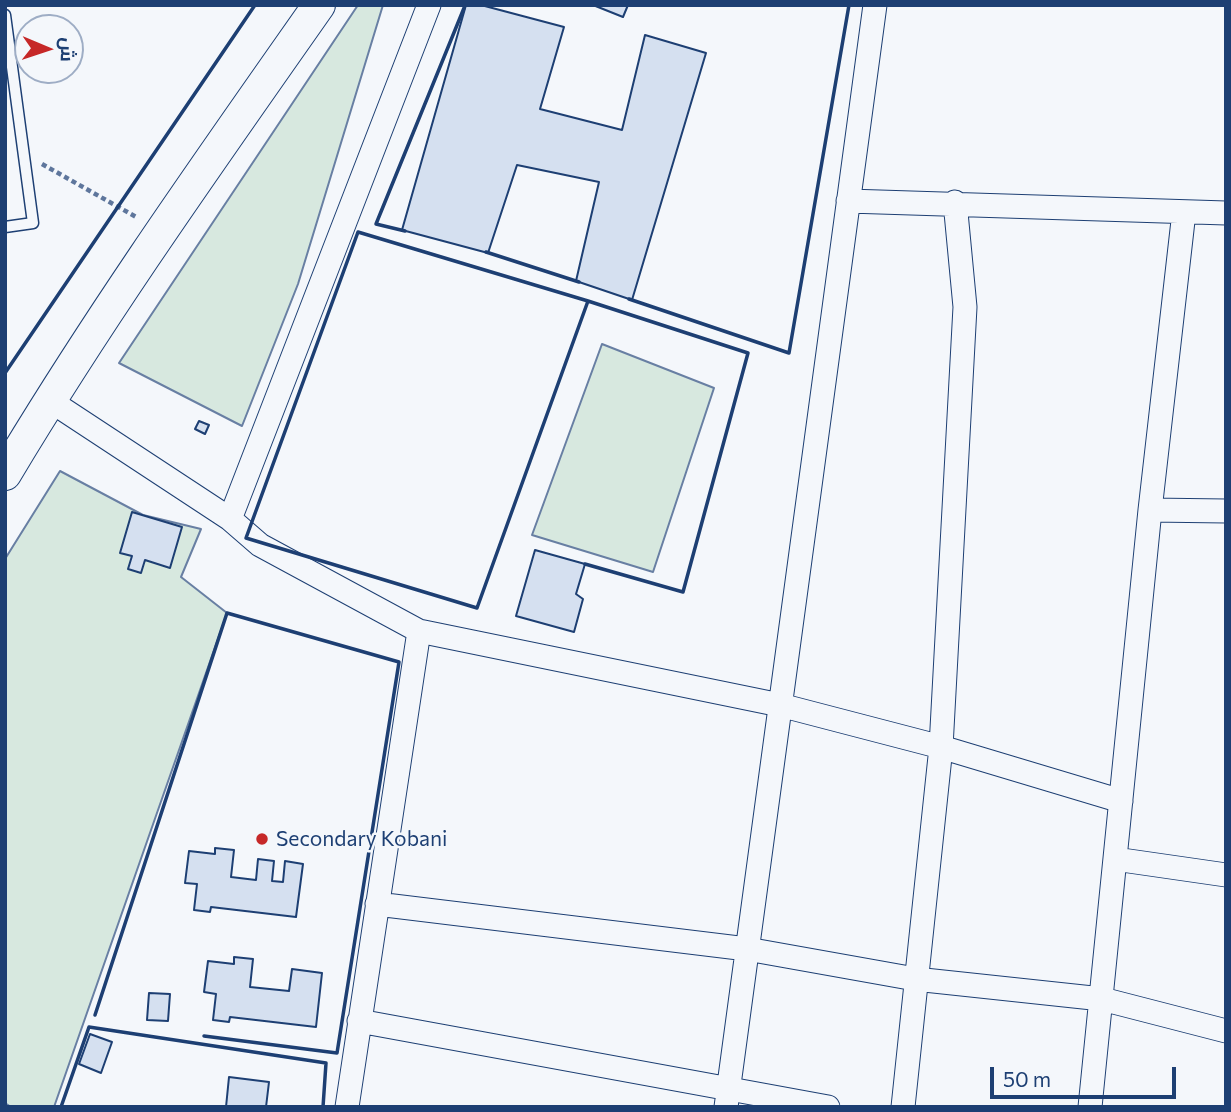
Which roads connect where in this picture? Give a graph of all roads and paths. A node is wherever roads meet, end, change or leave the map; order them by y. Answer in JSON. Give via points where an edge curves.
{"nodes":[{"id":1,"x":319,"y":5,"type":"edge"},
{"id":2,"x":429,"y":5,"type":"edge"},
{"id":3,"x":875,"y":5,"type":"edge"},
{"id":4,"x":5,"y":15,"type":"edge"},
{"id":5,"x":23,"y":153,"type":"junction"},
{"id":6,"x":848,"y":201,"type":"junction"},
{"id":7,"x":955,"y":202,"type":"junction"},
{"id":8,"x":1184,"y":212,"type":"junction"},
{"id":9,"x":1226,"y":214,"type":"edge"},
{"id":10,"x":5,"y":228,"type":"edge"},
{"id":11,"x":160,"y":231,"type":"junction"},
{"id":12,"x":49,"y":400,"type":"junction"},
{"id":13,"x":5,"y":474,"type":"edge"},
{"id":14,"x":1150,"y":510,"type":"junction"},
{"id":15,"x":1226,"y":511,"type":"edge"},
{"id":16,"x":230,"y":519,"type":"junction"},
{"id":17,"x":419,"y":631,"type":"junction"},
{"id":18,"x":780,"y":705,"type":"junction"},
{"id":19,"x":941,"y":747,"type":"junction"},
{"id":20,"x":1121,"y":800,"type":"junction"},
{"id":21,"x":1115,"y":859,"type":"junction"},
{"id":22,"x":1226,"y":875,"type":"edge"},
{"id":23,"x":377,"y":904,"type":"junction"},
{"id":24,"x":747,"y":949,"type":"junction"},
{"id":25,"x":915,"y":979,"type":"junction"},
{"id":26,"x":1102,"y":999,"type":"junction"},
{"id":27,"x":359,"y":1021,"type":"junction"},
{"id":28,"x":1226,"y":1031,"type":"edge"},
{"id":29,"x":727,"y":1098,"type":"edge"},
{"id":30,"x":347,"y":1107,"type":"edge"},
{"id":31,"x":828,"y":1107,"type":"edge"},
{"id":32,"x":903,"y":1107,"type":"edge"},
{"id":33,"x":1090,"y":1107,"type":"edge"}],
"edges":[{"from":1,"to":11,"type":"main road"},
{"from":2,"to":16,"type":"street"},
{"from":3,"to":6,"type":"street"},
{"from":4,"to":5,"type":"lane"},
{"from":5,"to":10,"type":"lane","via":[[33,223]]},
{"from":5,"to":11,"type":"path"},
{"from":6,"to":7,"type":"street"},
{"from":6,"to":18,"type":"street"},
{"from":7,"to":8,"type":"street"},
{"from":7,"to":19,"type":"street","via":[[965,307]]},
{"from":8,"to":9,"type":"street"},
{"from":8,"to":14,"type":"street"},
{"from":11,"to":12,"type":"main road"},
{"from":12,"to":13,"type":"main road"},
{"from":12,"to":16,"type":"street"},
{"from":14,"to":15,"type":"street"},
{"from":14,"to":20,"type":"street"},
{"from":16,"to":17,"type":"street","via":[[260,545]]},
{"from":17,"to":18,"type":"street"},
{"from":17,"to":23,"type":"street"},
{"from":18,"to":19,"type":"street"},
{"from":18,"to":24,"type":"street"},
{"from":19,"to":20,"type":"street"},
{"from":19,"to":25,"type":"street"},
{"from":20,"to":21,"type":"street"},
{"from":21,"to":22,"type":"street"},
{"from":21,"to":26,"type":"street"},
{"from":23,"to":24,"type":"street"},
{"from":23,"to":27,"type":"street"},
{"from":24,"to":25,"type":"street"},
{"from":24,"to":29,"type":"street"},
{"from":25,"to":26,"type":"street"},
{"from":25,"to":32,"type":"street"},
{"from":26,"to":28,"type":"street"},
{"from":26,"to":33,"type":"street"},
{"from":27,"to":29,"type":"street"},
{"from":27,"to":30,"type":"street"},
{"from":29,"to":31,"type":"street"}]}
